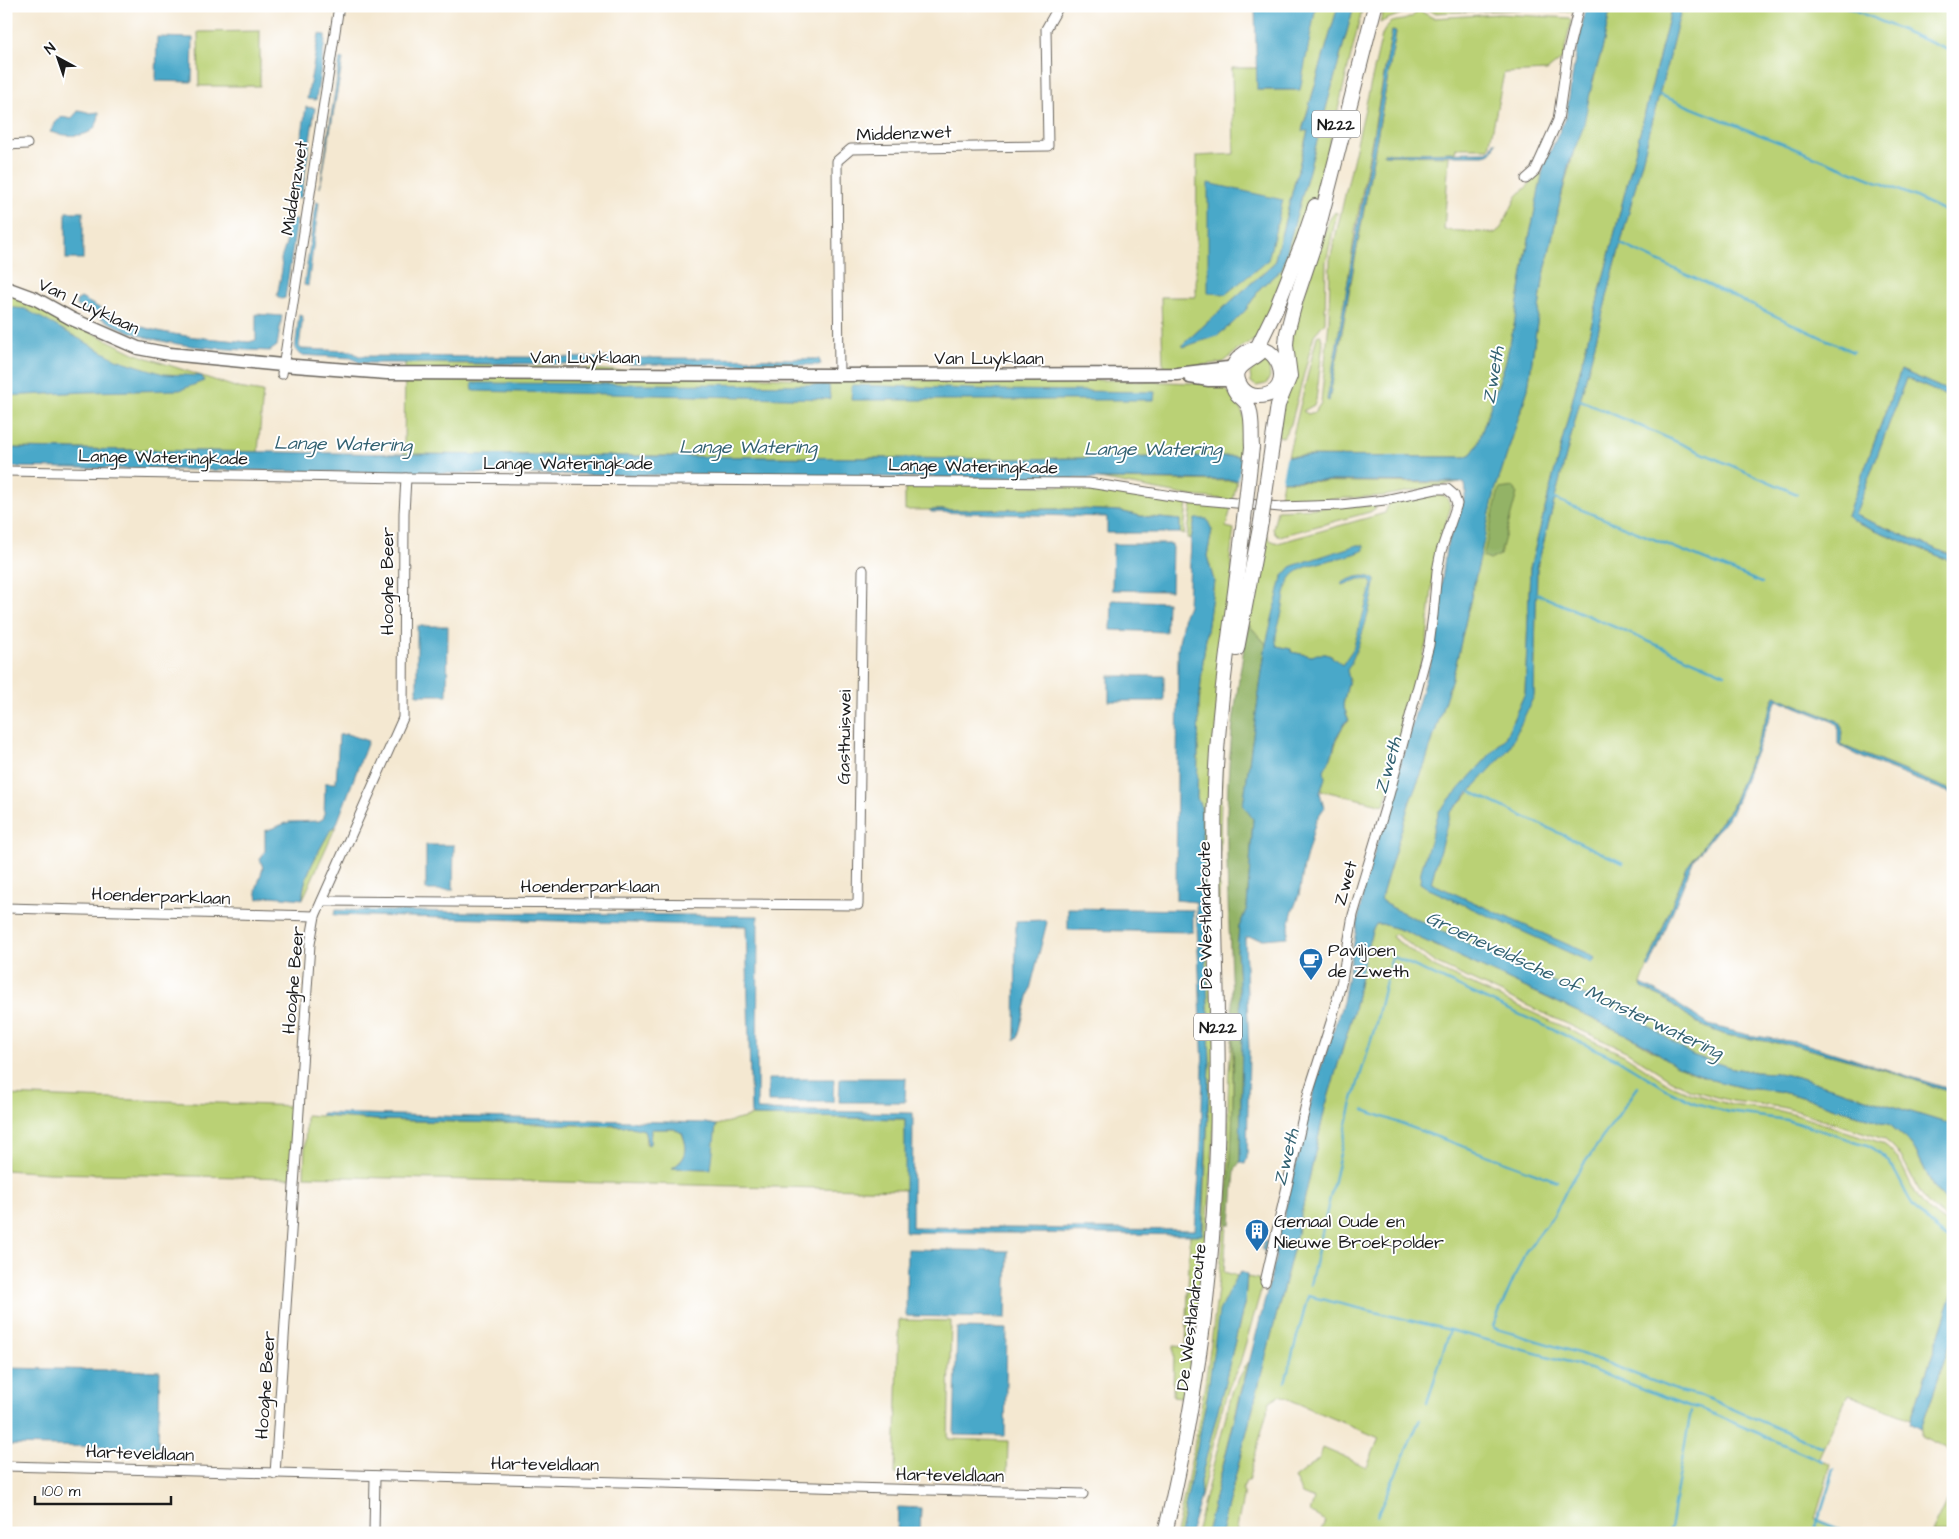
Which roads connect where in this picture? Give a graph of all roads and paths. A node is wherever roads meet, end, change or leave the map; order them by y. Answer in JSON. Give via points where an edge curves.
{"nodes":[{"id":1,"x":339,"y":6,"type":"edge"},
{"id":2,"x":1059,"y":6,"type":"edge"},
{"id":3,"x":1366,"y":6,"type":"edge"},
{"id":4,"x":1375,"y":6,"type":"edge"},
{"id":5,"x":1579,"y":6,"type":"edge"},
{"id":6,"x":6,"y":144,"type":"edge"},
{"id":7,"x":27,"y":144,"type":"dead end"},
{"id":8,"x":1526,"y":179,"type":"dead end"},
{"id":9,"x":6,"y":288,"type":"edge"},
{"id":10,"x":1296,"y":299,"type":"junction"},
{"id":11,"x":1257,"y":350,"type":"junction"},
{"id":12,"x":1276,"y":358,"type":"junction"},
{"id":13,"x":1233,"y":366,"type":"junction"},
{"id":14,"x":282,"y":370,"type":"junction"},
{"id":15,"x":1177,"y":374,"type":"junction"},
{"id":16,"x":838,"y":376,"type":"junction"},
{"id":17,"x":1235,"y":382,"type":"junction"},
{"id":18,"x":1269,"y":394,"type":"junction"},
{"id":19,"x":1248,"y":398,"type":"junction"},
{"id":20,"x":1272,"y":446,"type":"junction"},
{"id":21,"x":6,"y":471,"type":"edge"},
{"id":22,"x":406,"y":478,"type":"junction"},
{"id":23,"x":1454,"y":495,"type":"joint"},
{"id":24,"x":863,"y":570,"type":"dead end"},
{"id":25,"x":322,"y":901,"type":"junction"},
{"id":26,"x":858,"y":904,"type":"joint"},
{"id":27,"x":6,"y":908,"type":"edge"},
{"id":28,"x":315,"y":916,"type":"junction"},
{"id":29,"x":1265,"y":1282,"type":"dead end"},
{"id":30,"x":6,"y":1466,"type":"edge"},
{"id":31,"x":275,"y":1474,"type":"junction"},
{"id":32,"x":375,"y":1476,"type":"junction"},
{"id":33,"x":1084,"y":1494,"type":"dead end"},
{"id":34,"x":374,"y":1533,"type":"edge"},
{"id":35,"x":1165,"y":1533,"type":"edge"},
{"id":36,"x":1173,"y":1533,"type":"edge"}],
"edges":[{"from":1,"to":14,"type":"street","name":"Middenzwet"},
{"from":2,"to":16,"type":"street","name":"Middenzwet","via":[[1046,28],[1048,146],[852,149],[837,160]]},
{"from":3,"to":11,"type":"main road","number":"N222","via":[[1316,202],[1274,321]]},
{"from":4,"to":10,"type":"main road","name":"De Westlandroute","number":"N222","via":[[1314,245]]},
{"from":5,"to":8,"type":"street","via":[[1568,51],[1558,120],[1535,171]]},
{"from":6,"to":7,"type":"street"},
{"from":9,"to":14,"type":"street","name":"Van Luyklaan","via":[[138,348]]},
{"from":10,"to":12,"type":"main road","name":"De Westlandroute","number":"N222","via":[[1276,342]]},
{"from":10,"to":20,"type":"main road","name":"De Westlandroute","number":"N222","via":[[1286,345],[1290,376],[1278,405]]},
{"from":11,"to":12,"type":"main road"},
{"from":11,"to":13,"type":"main road","number":"N222","via":[[1239,358]]},
{"from":11,"to":17,"type":"main road","via":[[1258,356],[1242,365]]},
{"from":12,"to":18,"type":"main road","number":"N222","via":[[1281,368],[1281,380]]},
{"from":13,"to":15,"type":"street","name":"Van Luyklaan"},
{"from":13,"to":17,"type":"main road"},
{"from":14,"to":16,"type":"street","name":"Van Luyklaan"},
{"from":15,"to":16,"type":"street","name":"Van Luyklaan"},
{"from":15,"to":17,"type":"street","name":"Van Luyklaan"},
{"from":17,"to":19,"type":"main road","number":"N222","via":[[1235,390]]},
{"from":18,"to":19,"type":"main road"},
{"from":18,"to":20,"type":"main road","name":"De Westlandroute","number":"N222"},
{"from":19,"to":35,"type":"main road","name":"De Westlandroute","number":"N222","bridge":true,"via":[[1252,446],[1215,786],[1218,1110],[1211,1236],[1199,1351]]},
{"from":20,"to":36,"type":"main road","name":"De Westlandroute","number":"N222","bridge":true,"via":[[1236,660],[1224,759],[1222,865],[1226,1069],[1220,1237],[1199,1402]]},
{"from":21,"to":22,"type":"street","name":"Lange Wateringkade"},
{"from":22,"to":23,"type":"street","name":"Lange Wateringkade","via":[[1089,483],[1191,499],[1280,507],[1385,500],[1436,489],[1447,489]]},
{"from":22,"to":25,"type":"street","name":"Hooghe Beer","via":[[403,718]]},
{"from":23,"to":29,"type":"street","name":"Zwet","via":[[1457,504],[1436,571],[1428,645],[1353,916],[1342,980],[1309,1091]]},
{"from":24,"to":26,"type":"street","name":"Gasthuiswei"},
{"from":25,"to":26,"type":"street","name":"Hoenderparklaan"},
{"from":25,"to":28,"type":"street","name":"Hooghe Beer"},
{"from":27,"to":28,"type":"street","name":"Hoenderparklaan"},
{"from":28,"to":31,"type":"street","name":"Hooghe Beer","via":[[310,944]]},
{"from":30,"to":31,"type":"street","name":"Harteveldlaan"},
{"from":31,"to":32,"type":"street","name":"Harteveldlaan"},
{"from":32,"to":33,"type":"street","name":"Harteveldlaan"},
{"from":32,"to":34,"type":"street"}]}
